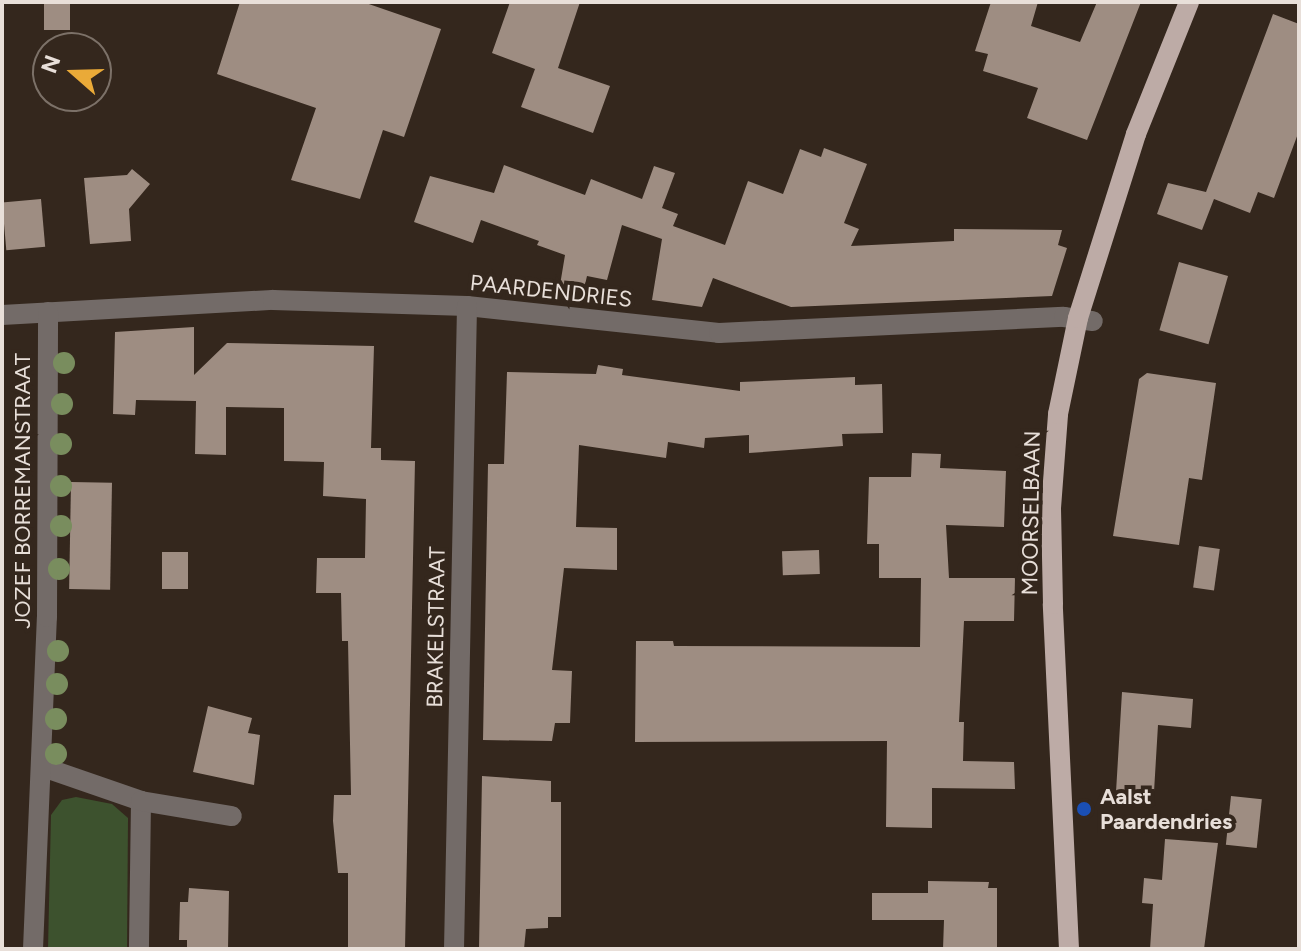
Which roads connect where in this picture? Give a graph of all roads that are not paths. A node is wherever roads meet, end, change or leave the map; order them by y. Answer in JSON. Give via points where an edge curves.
{"nodes":[{"id":1,"x":1189,"y":2,"type":"edge"},
{"id":2,"x":467,"y":306,"type":"junction"},
{"id":3,"x":48,"y":312,"type":"junction"},
{"id":4,"x":2,"y":315,"type":"edge"},
{"id":5,"x":1086,"y":320,"type":"junction"},
{"id":6,"x":43,"y":767,"type":"junction"},
{"id":7,"x":141,"y":801,"type":"junction"},
{"id":8,"x":232,"y":816,"type":"dead end"},
{"id":9,"x":33,"y":949,"type":"edge"},
{"id":10,"x":139,"y":949,"type":"edge"},
{"id":11,"x":454,"y":949,"type":"edge"},
{"id":12,"x":1069,"y":949,"type":"edge"}],
"edges":[{"from":1,"to":5,"type":"main road","name":"MOORSELBAAN","via":[[1136,134]]},
{"from":2,"to":3,"type":"street","name":"PAARDENDRIES","via":[[273,300]]},
{"from":2,"to":5,"type":"street","name":"PAARDENDRIES","via":[[719,333]]},
{"from":2,"to":11,"type":"street","name":"BRAKELSTRAAT"},
{"from":3,"to":4,"type":"street","name":"PAARDENDRIES"},
{"from":3,"to":6,"type":"street","name":"JOZEF BORREMANSTRAAT"},
{"from":5,"to":12,"type":"main road","name":"MOORSELBAAN","via":[[1058,414],[1051,508]]},
{"from":6,"to":7,"type":"street"},
{"from":6,"to":9,"type":"street","name":"JOZEF BORREMANSTRAAT"},
{"from":7,"to":8,"type":"street"},
{"from":7,"to":10,"type":"street"}]}
